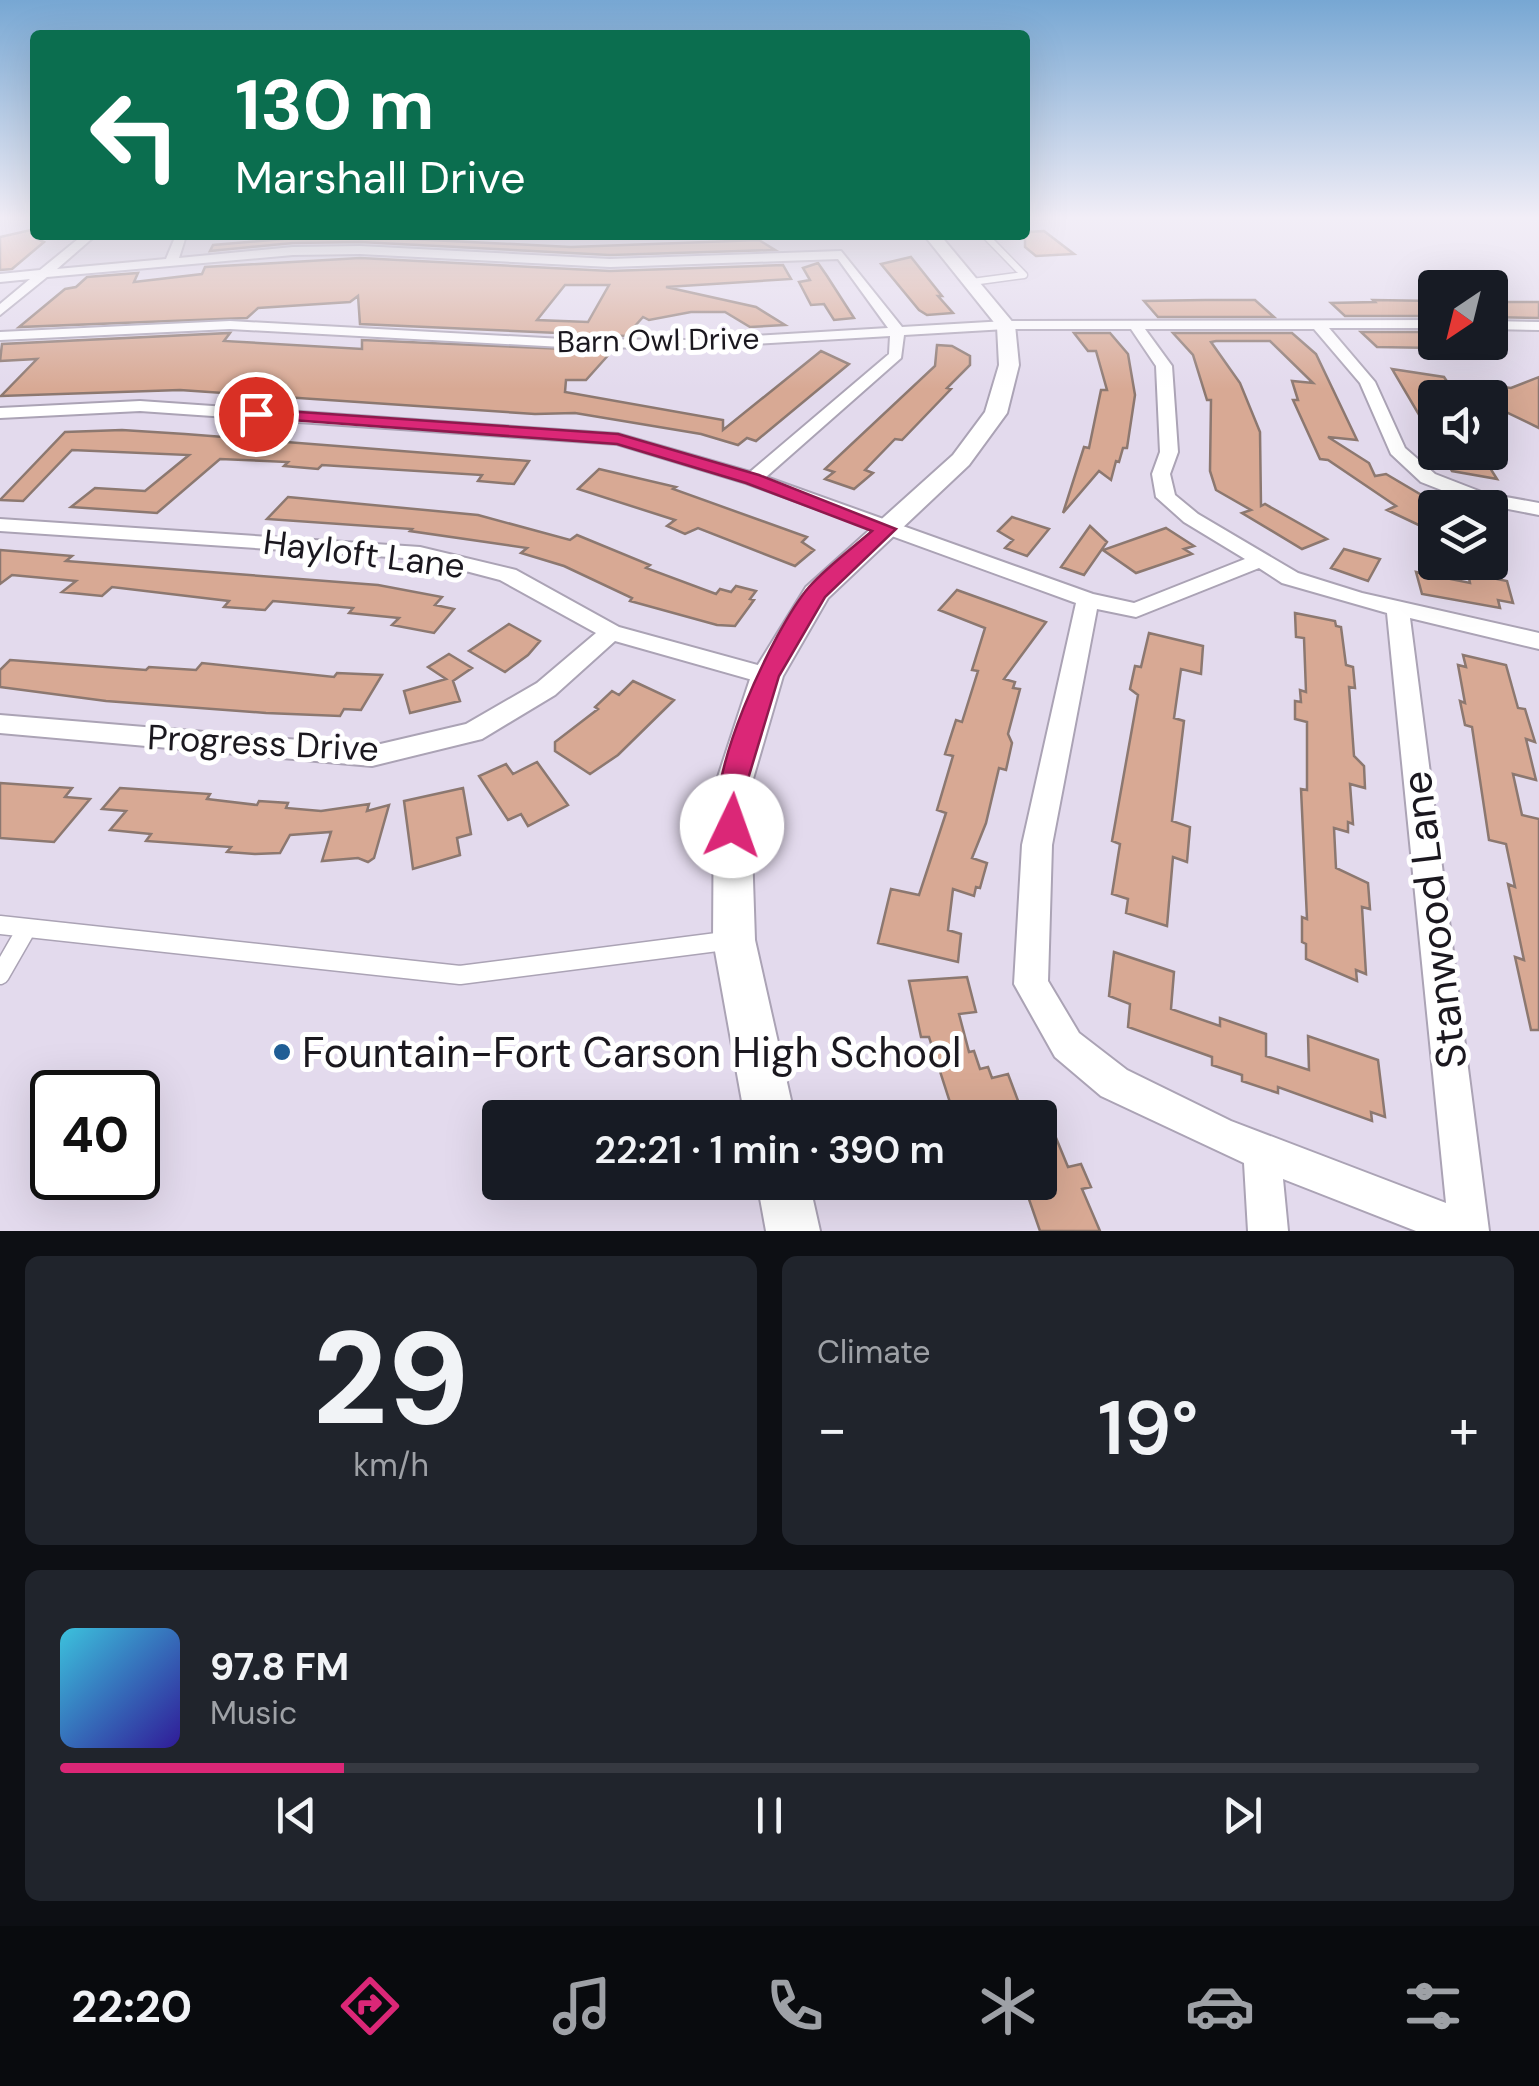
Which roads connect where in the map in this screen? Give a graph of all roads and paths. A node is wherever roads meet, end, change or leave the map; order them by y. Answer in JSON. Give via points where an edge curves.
{"nodes":[{"id":1,"x":57,"y":274,"type":"edge"},
{"id":2,"x":856,"y":274,"type":"edge"},
{"id":3,"x":966,"y":274,"type":"edge"},
{"id":4,"x":1023,"y":274,"type":"edge"},
{"id":5,"x":39,"y":276,"type":"junction"},
{"id":6,"x":0,"y":278,"type":"edge"},
{"id":7,"x":972,"y":282,"type":"junction"},
{"id":8,"x":0,"y":311,"type":"edge"},
{"id":9,"x":1317,"y":323,"type":"junction"},
{"id":10,"x":1006,"y":324,"type":"junction"},
{"id":11,"x":1418,"y":324,"type":"edge"},
{"id":12,"x":1508,"y":325,"type":"edge"},
{"id":13,"x":1136,"y":326,"type":"junction"},
{"id":14,"x":1539,"y":326,"type":"edge"},
{"id":15,"x":897,"y":330,"type":"junction"},
{"id":16,"x":0,"y":336,"type":"edge"},
{"id":17,"x":0,"y":412,"type":"edge"},
{"id":18,"x":753,"y":479,"type":"junction"},
{"id":19,"x":1539,"y":509,"type":"edge"},
{"id":20,"x":0,"y":525,"type":"edge"},
{"id":21,"x":886,"y":529,"type":"junction"},
{"id":22,"x":1262,"y":560,"type":"junction"},
{"id":23,"x":1088,"y":600,"type":"junction"},
{"id":24,"x":1398,"y":609,"type":"junction"},
{"id":25,"x":611,"y":632,"type":"junction"},
{"id":26,"x":1539,"y":641,"type":"edge"},
{"id":27,"x":767,"y":676,"type":"junction"},
{"id":28,"x":0,"y":724,"type":"edge"},
{"id":29,"x":0,"y":925,"type":"edge"},
{"id":30,"x":27,"y":928,"type":"junction"},
{"id":31,"x":734,"y":940,"type":"junction"},
{"id":32,"x":0,"y":975,"type":"edge"},
{"id":33,"x":766,"y":1100,"type":"edge"},
{"id":34,"x":1262,"y":1151,"type":"junction"},
{"id":35,"x":787,"y":1200,"type":"edge"},
{"id":36,"x":793,"y":1231,"type":"edge"},
{"id":37,"x":1268,"y":1231,"type":"edge"},
{"id":38,"x":1468,"y":1231,"type":"edge"}],
"edges":[{"from":1,"to":5,"type":"street"},
{"from":2,"to":15,"type":"street"},
{"from":3,"to":7,"type":"street"},
{"from":4,"to":7,"type":"lane"},
{"from":5,"to":6,"type":"street"},
{"from":5,"to":8,"type":"street"},
{"from":7,"to":10,"type":"street"},
{"from":9,"to":11,"type":"street","name":"Barn Owl Drive"},
{"from":9,"to":13,"type":"street","name":"Barn Owl Drive"},
{"from":9,"to":19,"type":"street","via":[[1367,382],[1396,450],[1428,478],[1479,498]]},
{"from":10,"to":13,"type":"street","name":"Barn Owl Drive"},
{"from":10,"to":15,"type":"street","name":"Barn Owl Drive"},
{"from":10,"to":21,"type":"street","via":[[1010,365],[996,413],[961,460]]},
{"from":12,"to":14,"type":"street"},
{"from":13,"to":22,"type":"street","via":[[1164,366],[1166,497]]},
{"from":15,"to":16,"type":"street","name":"Barn Owl Drive","via":[[563,344],[230,325]]},
{"from":15,"to":18,"type":"street","via":[[896,355]]},
{"from":17,"to":18,"type":"street","via":[[140,406],[618,439]]},
{"from":18,"to":21,"type":"street"},
{"from":20,"to":25,"type":"street","name":"Hayloft Lane","via":[[420,554],[508,575]]},
{"from":21,"to":23,"type":"street"},
{"from":21,"to":27,"type":"street","via":[[816,593]]},
{"from":22,"to":23,"type":"street","via":[[1136,610]]},
{"from":22,"to":24,"type":"street","via":[[1290,578]]},
{"from":23,"to":34,"type":"street","via":[[1037,845],[1031,984],[1067,1046],[1114,1083]]},
{"from":24,"to":26,"type":"street"},
{"from":24,"to":38,"type":"street","name":"Stanwood Lane"},
{"from":25,"to":27,"type":"street","name":"Hayloft Lane"},
{"from":25,"to":28,"type":"street","name":"Progress Drive","via":[[546,688],[473,732],[372,756]]},
{"from":27,"to":31,"type":"street","via":[[732,789]]},
{"from":29,"to":30,"type":"lane"},
{"from":30,"to":31,"type":"lane","via":[[460,974]]},
{"from":30,"to":32,"type":"lane"},
{"from":31,"to":33,"type":"street"},
{"from":34,"to":37,"type":"street"},
{"from":34,"to":38,"type":"street"},
{"from":35,"to":36,"type":"street"}]}
